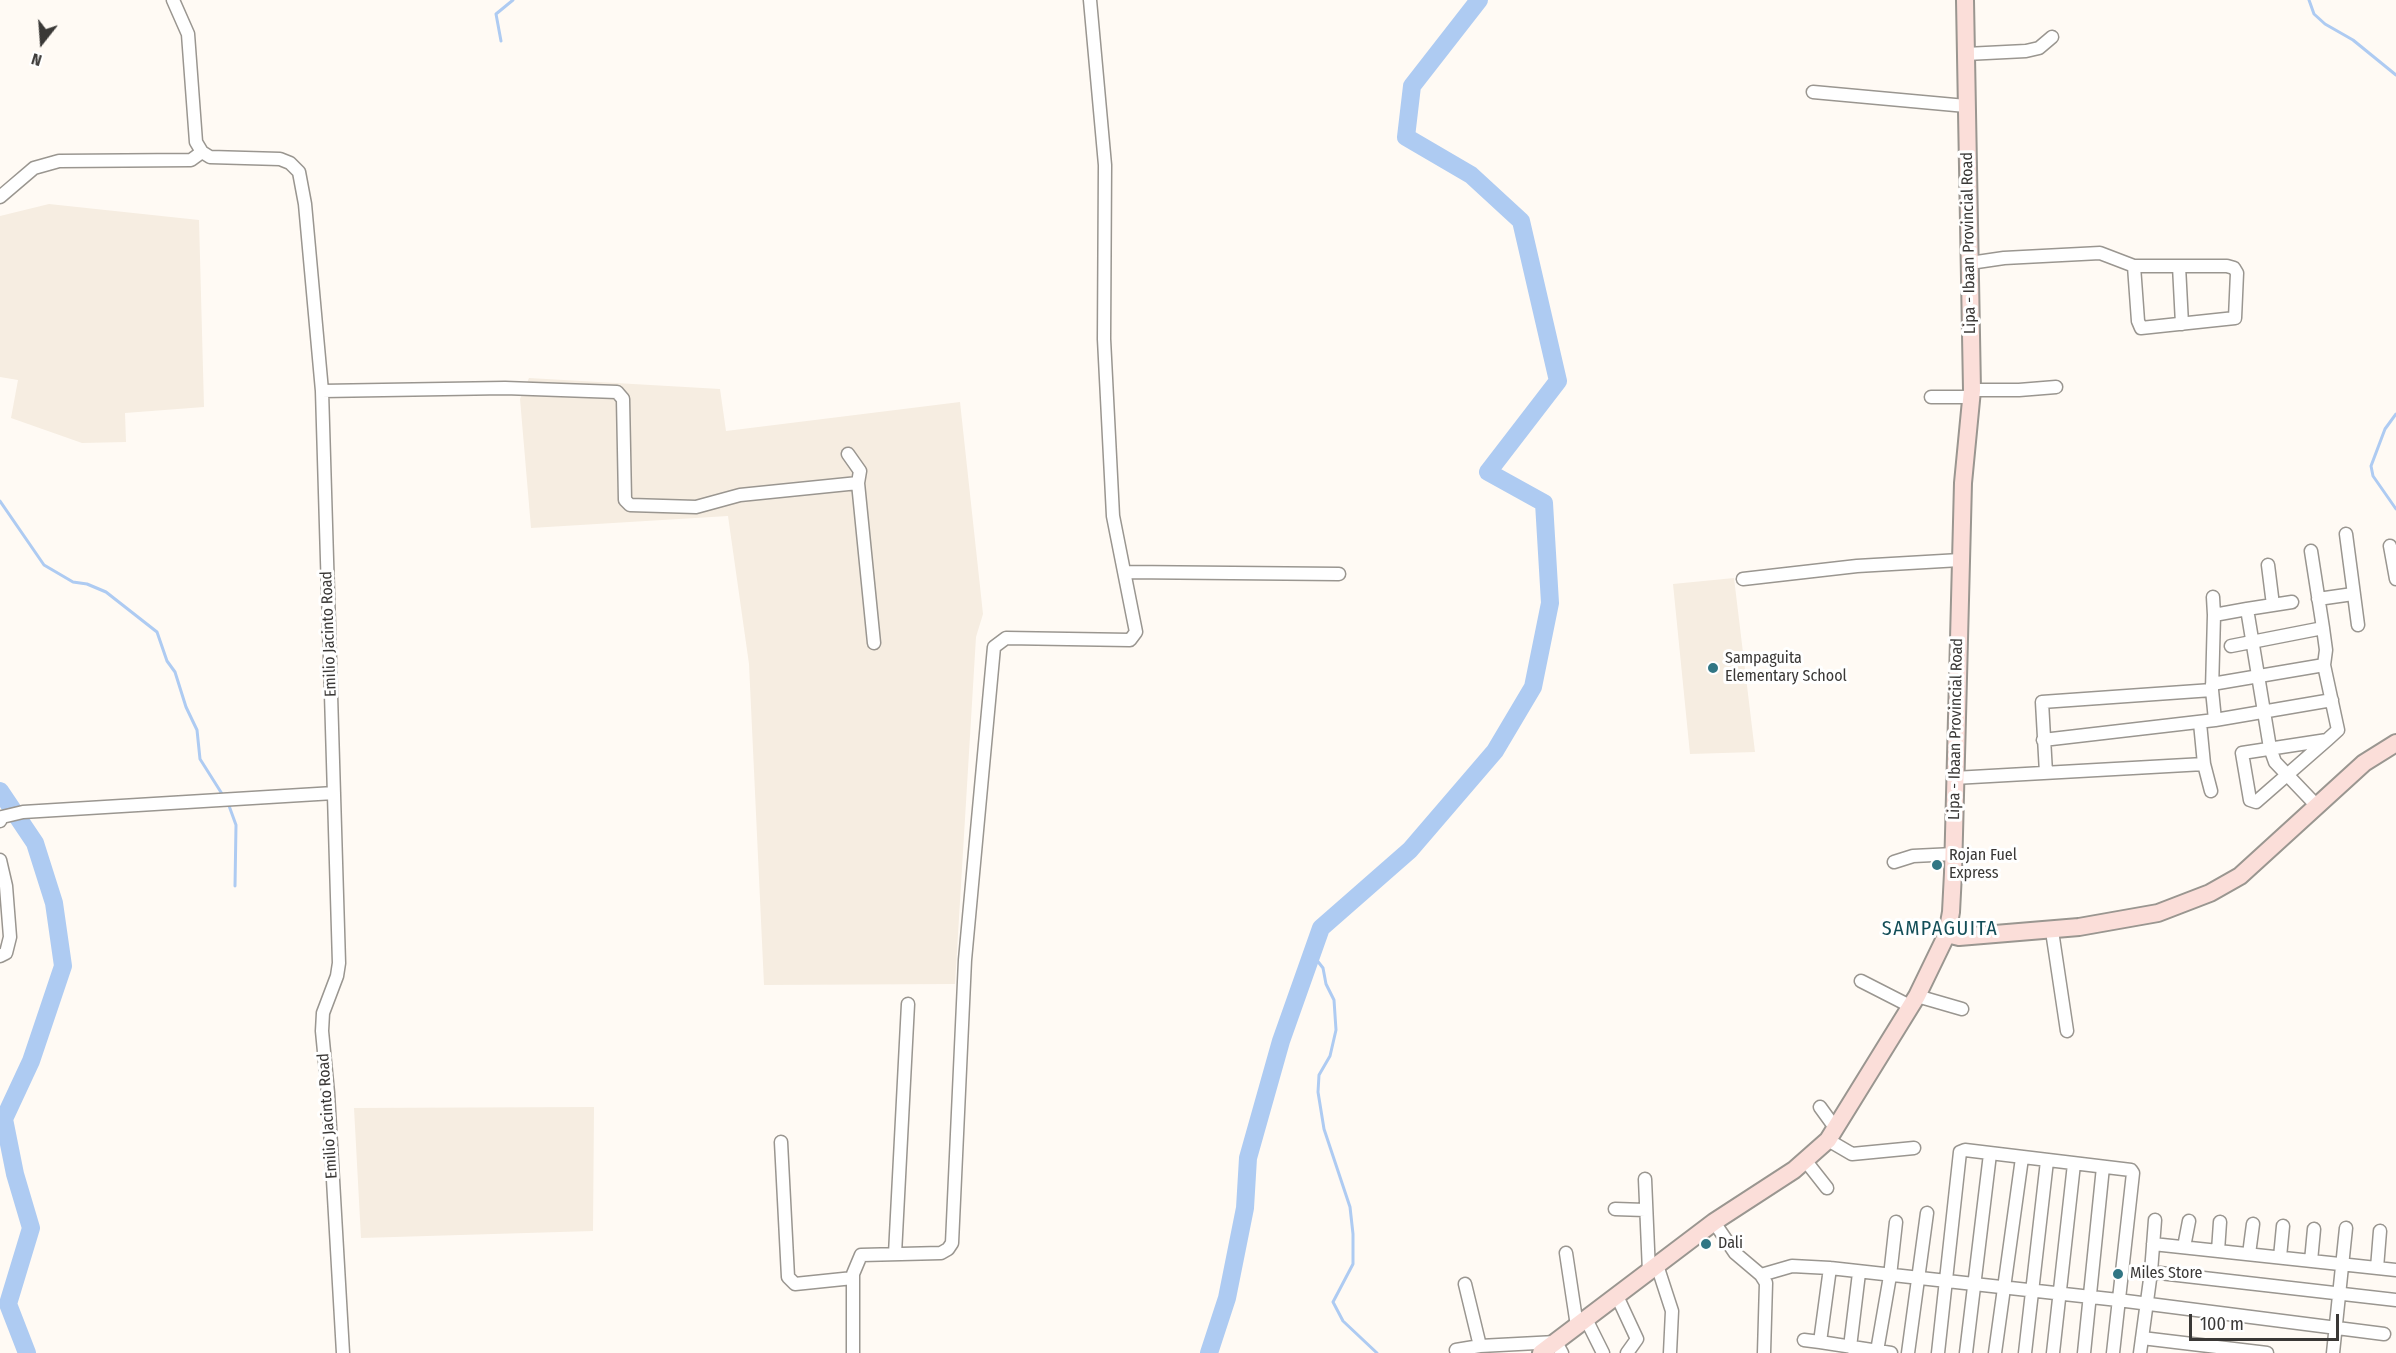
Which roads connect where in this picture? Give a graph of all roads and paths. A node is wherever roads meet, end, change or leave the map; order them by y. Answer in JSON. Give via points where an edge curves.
{"nodes":[{"id":1,"x":173,"y":0,"type":"edge"},
{"id":2,"x":1090,"y":0,"type":"edge"},
{"id":3,"x":1965,"y":0,"type":"edge"},
{"id":4,"x":2052,"y":37,"type":"dead end"},
{"id":5,"x":1966,"y":54,"type":"junction"},
{"id":6,"x":1813,"y":92,"type":"dead end"},
{"id":7,"x":1966,"y":106,"type":"junction"},
{"id":8,"x":202,"y":152,"type":"junction"},
{"id":9,"x":0,"y":196,"type":"edge"},
{"id":10,"x":1970,"y":263,"type":"junction"},
{"id":11,"x":2134,"y":266,"type":"junction"},
{"id":12,"x":2179,"y":266,"type":"junction"},
{"id":13,"x":2182,"y":324,"type":"junction"},
{"id":14,"x":2056,"y":387,"type":"dead end"},
{"id":15,"x":322,"y":391,"type":"junction"},
{"id":16,"x":1972,"y":393,"type":"junction"},
{"id":17,"x":1931,"y":397,"type":"dead end"},
{"id":18,"x":848,"y":454,"type":"dead end"},
{"id":19,"x":858,"y":483,"type":"junction"},
{"id":20,"x":2346,"y":534,"type":"dead end"},
{"id":21,"x":2390,"y":546,"type":"dead end"},
{"id":22,"x":2311,"y":551,"type":"dead end"},
{"id":23,"x":1960,"y":560,"type":"junction"},
{"id":24,"x":2268,"y":565,"type":"dead end"},
{"id":25,"x":1125,"y":572,"type":"junction"},
{"id":26,"x":1339,"y":574,"type":"dead end"},
{"id":27,"x":1743,"y":579,"type":"dead end"},
{"id":28,"x":2396,"y":579,"type":"edge"},
{"id":29,"x":2353,"y":594,"type":"junction"},
{"id":30,"x":2213,"y":597,"type":"dead end"},
{"id":31,"x":2318,"y":599,"type":"junction"},
{"id":32,"x":2292,"y":602,"type":"dead end"},
{"id":33,"x":2272,"y":605,"type":"junction"},
{"id":34,"x":2247,"y":609,"type":"junction"},
{"id":35,"x":2214,"y":615,"type":"junction"},
{"id":36,"x":2358,"y":625,"type":"dead end"},
{"id":37,"x":2323,"y":628,"type":"junction"},
{"id":38,"x":2253,"y":641,"type":"junction"},
{"id":39,"x":874,"y":643,"type":"dead end"},
{"id":40,"x":2231,"y":646,"type":"dead end"},
{"id":41,"x":2324,"y":665,"type":"junction"},
{"id":42,"x":2259,"y":676,"type":"junction"},
{"id":43,"x":2212,"y":687,"type":"junction"},
{"id":44,"x":2332,"y":700,"type":"junction"},
{"id":45,"x":2264,"y":712,"type":"junction"},
{"id":46,"x":2215,"y":720,"type":"junction"},
{"id":47,"x":2200,"y":723,"type":"junction"},
{"id":48,"x":2043,"y":740,"type":"junction"},
{"id":49,"x":2327,"y":740,"type":"junction"},
{"id":50,"x":2396,"y":743,"type":"edge"},
{"id":51,"x":2270,"y":748,"type":"junction"},
{"id":52,"x":2204,"y":764,"type":"junction"},
{"id":53,"x":2046,"y":773,"type":"junction"},
{"id":54,"x":2286,"y":776,"type":"junction"},
{"id":55,"x":1954,"y":778,"type":"junction"},
{"id":56,"x":2211,"y":791,"type":"dead end"},
{"id":57,"x":334,"y":793,"type":"junction"},
{"id":58,"x":2316,"y":805,"type":"junction"},
{"id":59,"x":11,"y":816,"type":"edge"},
{"id":60,"x":1954,"y":854,"type":"junction"},
{"id":61,"x":0,"y":860,"type":"edge"},
{"id":62,"x":1894,"y":862,"type":"dead end"},
{"id":63,"x":2052,"y":931,"type":"junction"},
{"id":64,"x":1947,"y":934,"type":"junction"},
{"id":65,"x":0,"y":956,"type":"edge"},
{"id":66,"x":1861,"y":981,"type":"dead end"},
{"id":67,"x":1914,"y":1001,"type":"junction"},
{"id":68,"x":909,"y":1004,"type":"dead end"},
{"id":69,"x":1962,"y":1009,"type":"dead end"},
{"id":70,"x":2067,"y":1031,"type":"dead end"},
{"id":71,"x":1820,"y":1107,"type":"dead end"},
{"id":72,"x":1832,"y":1134,"type":"junction"},
{"id":73,"x":781,"y":1142,"type":"dead end"},
{"id":74,"x":1914,"y":1148,"type":"dead end"},
{"id":75,"x":1990,"y":1154,"type":"junction"},
{"id":76,"x":2022,"y":1158,"type":"junction"},
{"id":77,"x":1805,"y":1160,"type":"junction"},
{"id":78,"x":2048,"y":1161,"type":"junction"},
{"id":79,"x":2074,"y":1164,"type":"junction"},
{"id":80,"x":2103,"y":1167,"type":"junction"},
{"id":81,"x":1645,"y":1179,"type":"dead end"},
{"id":82,"x":1827,"y":1188,"type":"dead end"},
{"id":83,"x":1615,"y":1209,"type":"dead end"},
{"id":84,"x":1645,"y":1210,"type":"junction"},
{"id":85,"x":1927,"y":1213,"type":"dead end"},
{"id":86,"x":2155,"y":1220,"type":"dead end"},
{"id":87,"x":2189,"y":1221,"type":"dead end"},
{"id":88,"x":1714,"y":1222,"type":"junction"},
{"id":89,"x":1896,"y":1222,"type":"dead end"},
{"id":90,"x":2220,"y":1222,"type":"dead end"},
{"id":91,"x":2253,"y":1224,"type":"dead end"},
{"id":92,"x":2283,"y":1226,"type":"dead end"},
{"id":93,"x":2314,"y":1228,"type":"dead end"},
{"id":94,"x":2346,"y":1228,"type":"dead end"},
{"id":95,"x":2380,"y":1231,"type":"dead end"},
{"id":96,"x":2153,"y":1244,"type":"junction"},
{"id":97,"x":2184,"y":1247,"type":"junction"},
{"id":98,"x":2218,"y":1251,"type":"junction"},
{"id":99,"x":1566,"y":1253,"type":"dead end"},
{"id":100,"x":895,"y":1254,"type":"junction"},
{"id":101,"x":2249,"y":1254,"type":"junction"},
{"id":102,"x":2280,"y":1257,"type":"junction"},
{"id":103,"x":2311,"y":1261,"type":"junction"},
{"id":104,"x":2344,"y":1264,"type":"junction"},
{"id":105,"x":1830,"y":1268,"type":"junction"},
{"id":106,"x":2377,"y":1268,"type":"junction"},
{"id":107,"x":1653,"y":1269,"type":"junction"},
{"id":108,"x":2396,"y":1270,"type":"edge"},
{"id":109,"x":1859,"y":1272,"type":"junction"},
{"id":110,"x":2151,"y":1272,"type":"junction"},
{"id":111,"x":1761,"y":1275,"type":"junction"},
{"id":112,"x":1890,"y":1276,"type":"junction"},
{"id":113,"x":854,"y":1278,"type":"junction"},
{"id":114,"x":1917,"y":1280,"type":"junction"},
{"id":115,"x":1947,"y":1283,"type":"junction"},
{"id":116,"x":1465,"y":1284,"type":"dead end"},
{"id":117,"x":1974,"y":1286,"type":"junction"},
{"id":118,"x":2002,"y":1289,"type":"junction"},
{"id":119,"x":2031,"y":1292,"type":"junction"},
{"id":120,"x":2341,"y":1294,"type":"junction"},
{"id":121,"x":2060,"y":1295,"type":"junction"},
{"id":122,"x":1617,"y":1296,"type":"junction"},
{"id":123,"x":2090,"y":1299,"type":"junction"},
{"id":124,"x":2118,"y":1300,"type":"junction"},
{"id":125,"x":2396,"y":1300,"type":"edge"},
{"id":126,"x":2146,"y":1304,"type":"junction"},
{"id":127,"x":1582,"y":1323,"type":"junction"},
{"id":128,"x":2336,"y":1328,"type":"junction"},
{"id":129,"x":2384,"y":1334,"type":"dead end"},
{"id":130,"x":2142,"y":1338,"type":"junction"},
{"id":131,"x":1804,"y":1340,"type":"dead end"},
{"id":132,"x":1820,"y":1342,"type":"junction"},
{"id":133,"x":1480,"y":1346,"type":"junction"},
{"id":134,"x":1850,"y":1347,"type":"junction"},
{"id":135,"x":1456,"y":1350,"type":"dead end"},
{"id":136,"x":1551,"y":1350,"type":"edge"},
{"id":137,"x":1876,"y":1351,"type":"junction"},
{"id":138,"x":343,"y":1353,"type":"edge"},
{"id":139,"x":853,"y":1353,"type":"edge"},
{"id":140,"x":1603,"y":1353,"type":"edge"},
{"id":141,"x":1627,"y":1353,"type":"edge"},
{"id":142,"x":1670,"y":1353,"type":"edge"},
{"id":143,"x":1764,"y":1353,"type":"edge"},
{"id":144,"x":1891,"y":1353,"type":"edge"},
{"id":145,"x":1908,"y":1353,"type":"edge"},
{"id":146,"x":1938,"y":1353,"type":"edge"},
{"id":147,"x":1966,"y":1353,"type":"edge"},
{"id":148,"x":1995,"y":1353,"type":"edge"},
{"id":149,"x":2025,"y":1353,"type":"edge"},
{"id":150,"x":2053,"y":1353,"type":"edge"},
{"id":151,"x":2084,"y":1353,"type":"edge"},
{"id":152,"x":2113,"y":1353,"type":"edge"},
{"id":153,"x":2140,"y":1353,"type":"edge"},
{"id":154,"x":2267,"y":1353,"type":"edge"},
{"id":155,"x":2332,"y":1353,"type":"edge"}],
"edges":[{"from":1,"to":8,"type":"street","via":[[188,34],[193,132]]},
{"from":2,"to":25,"type":"street","via":[[1105,165],[1106,420],[1113,516]]},
{"from":3,"to":5,"type":"main road","name":"Lipa - Ibaan Provincial Road"},
{"from":4,"to":5,"type":"street","via":[[2039,48],[2026,51]]},
{"from":5,"to":7,"type":"main road","name":"Lipa - Ibaan Provincial Road"},
{"from":6,"to":7,"type":"street"},
{"from":7,"to":10,"type":"main road","name":"Lipa - Ibaan Provincial Road"},
{"from":8,"to":9,"type":"street","via":[[191,160],[59,161],[34,168]]},
{"from":8,"to":15,"type":"street","name":"Emilio Jacinto Road","via":[[210,157],[280,159],[299,171]]},
{"from":10,"to":11,"type":"street","via":[[2100,253]]},
{"from":10,"to":16,"type":"main road","name":"Lipa - Ibaan Provincial Road"},
{"from":11,"to":12,"type":"street"},
{"from":11,"to":13,"type":"street","via":[[2141,328]]},
{"from":12,"to":13,"type":"street"},
{"from":12,"to":13,"type":"street","via":[[2227,266],[2237,273],[2235,318]]},
{"from":14,"to":16,"type":"street"},
{"from":15,"to":19,"type":"street","via":[[505,388],[617,392],[623,399],[625,500],[630,505],[696,507],[740,495]]},
{"from":15,"to":57,"type":"street","name":"Emilio Jacinto Road"},
{"from":16,"to":17,"type":"street"},
{"from":16,"to":23,"type":"main road","name":"Lipa - Ibaan Provincial Road"},
{"from":18,"to":19,"type":"street","via":[[860,471]]},
{"from":19,"to":39,"type":"street"},
{"from":20,"to":29,"type":"street"},
{"from":21,"to":28,"type":"street"},
{"from":22,"to":31,"type":"street"},
{"from":23,"to":27,"type":"street","via":[[1857,566]]},
{"from":23,"to":55,"type":"main road","name":"Lipa - Ibaan Provincial Road"},
{"from":24,"to":33,"type":"street"},
{"from":25,"to":26,"type":"street"},
{"from":25,"to":100,"type":"street","via":[[1136,632],[1133,639],[1006,638],[994,647],[965,960],[952,1243],[942,1253]]},
{"from":29,"to":31,"type":"street"},
{"from":29,"to":36,"type":"street"},
{"from":30,"to":35,"type":"street"},
{"from":31,"to":37,"type":"street"},
{"from":32,"to":33,"type":"street"},
{"from":33,"to":34,"type":"street"},
{"from":34,"to":35,"type":"street"},
{"from":34,"to":38,"type":"street"},
{"from":35,"to":43,"type":"street"},
{"from":37,"to":38,"type":"street"},
{"from":37,"to":41,"type":"street"},
{"from":38,"to":40,"type":"street"},
{"from":38,"to":42,"type":"street"},
{"from":41,"to":42,"type":"street"},
{"from":41,"to":44,"type":"street"},
{"from":42,"to":43,"type":"street"},
{"from":42,"to":45,"type":"street"},
{"from":43,"to":46,"type":"street"},
{"from":43,"to":48,"type":"street","via":[[2044,701]]},
{"from":44,"to":45,"type":"street"},
{"from":44,"to":49,"type":"street","via":[[2338,730]]},
{"from":45,"to":46,"type":"street"},
{"from":45,"to":51,"type":"street"},
{"from":46,"to":47,"type":"street"},
{"from":47,"to":48,"type":"street"},
{"from":47,"to":52,"type":"street"},
{"from":48,"to":53,"type":"street"},
{"from":49,"to":51,"type":"street"},
{"from":49,"to":54,"type":"street"},
{"from":50,"to":58,"type":"main road","via":[[2364,763]]},
{"from":51,"to":54,"type":"street"},
{"from":51,"to":54,"type":"street","via":[[2242,753],[2250,801],[2254,803]]},
{"from":52,"to":53,"type":"street"},
{"from":52,"to":56,"type":"street"},
{"from":53,"to":55,"type":"street"},
{"from":54,"to":58,"type":"street"},
{"from":55,"to":60,"type":"main road","name":"Lipa - Ibaan Provincial Road"},
{"from":57,"to":59,"type":"street"},
{"from":57,"to":138,"type":"street","name":"Emilio Jacinto Road","via":[[339,963],[323,1013],[322,1031]]},
{"from":58,"to":63,"type":"main road","via":[[2240,876],[2210,893],[2157,913]]},
{"from":60,"to":62,"type":"street","via":[[1913,856]]},
{"from":60,"to":64,"type":"main road","name":"Lipa - Ibaan Provincial Road"},
{"from":61,"to":65,"type":"street","via":[[10,937],[6,953]]},
{"from":63,"to":64,"type":"main road","via":[[1959,937]]},
{"from":63,"to":70,"type":"street"},
{"from":64,"to":67,"type":"main road","name":"Lipa - Ibaan Provincial Road"},
{"from":66,"to":67,"type":"street"},
{"from":67,"to":69,"type":"street"},
{"from":67,"to":72,"type":"main road","name":"Lipa - Ibaan Provincial Road"},
{"from":68,"to":100,"type":"street"},
{"from":71,"to":72,"type":"street"},
{"from":72,"to":74,"type":"street","via":[[1852,1154]]},
{"from":72,"to":77,"type":"main road","name":"Lipa - Ibaan Provincial Road"},
{"from":73,"to":113,"type":"street","via":[[788,1277],[795,1284]]},
{"from":75,"to":76,"type":"street"},
{"from":75,"to":115,"type":"street","via":[[1960,1152]]},
{"from":75,"to":117,"type":"street"},
{"from":76,"to":78,"type":"street"},
{"from":76,"to":118,"type":"street"},
{"from":77,"to":82,"type":"street"},
{"from":77,"to":88,"type":"main road","name":"Lipa - Ibaan Provincial Road"},
{"from":78,"to":79,"type":"street"},
{"from":78,"to":119,"type":"street"},
{"from":79,"to":80,"type":"street"},
{"from":79,"to":121,"type":"street"},
{"from":80,"to":123,"type":"street"},
{"from":80,"to":124,"type":"street","via":[[2133,1173]]},
{"from":81,"to":84,"type":"street"},
{"from":83,"to":84,"type":"street"},
{"from":84,"to":107,"type":"street"},
{"from":85,"to":114,"type":"street"},
{"from":86,"to":96,"type":"street"},
{"from":87,"to":97,"type":"street"},
{"from":88,"to":107,"type":"main road","name":"Lipa - Ibaan Provincial Road"},
{"from":88,"to":111,"type":"street","via":[[1735,1253]]},
{"from":89,"to":112,"type":"street"},
{"from":90,"to":98,"type":"street"},
{"from":91,"to":101,"type":"street"},
{"from":92,"to":102,"type":"street"},
{"from":93,"to":103,"type":"street"},
{"from":94,"to":104,"type":"street"},
{"from":95,"to":106,"type":"street"},
{"from":96,"to":97,"type":"street"},
{"from":96,"to":110,"type":"street"},
{"from":97,"to":98,"type":"street"},
{"from":98,"to":101,"type":"street"},
{"from":99,"to":127,"type":"street"},
{"from":100,"to":113,"type":"street","via":[[861,1255]]},
{"from":101,"to":102,"type":"street"},
{"from":102,"to":103,"type":"street"},
{"from":103,"to":104,"type":"street"},
{"from":104,"to":106,"type":"street"},
{"from":104,"to":120,"type":"street"},
{"from":105,"to":109,"type":"street"},
{"from":105,"to":111,"type":"street","via":[[1792,1266]]},
{"from":105,"to":132,"type":"street"},
{"from":106,"to":108,"type":"street"},
{"from":107,"to":122,"type":"main road","name":"Lipa - Ibaan Provincial Road"},
{"from":107,"to":142,"type":"street","via":[[1672,1311]]},
{"from":109,"to":112,"type":"street"},
{"from":109,"to":134,"type":"street"},
{"from":110,"to":120,"type":"street"},
{"from":110,"to":126,"type":"street"},
{"from":111,"to":143,"type":"street","via":[[1767,1293]]},
{"from":112,"to":114,"type":"street"},
{"from":112,"to":137,"type":"street"},
{"from":113,"to":139,"type":"street"},
{"from":114,"to":115,"type":"street"},
{"from":114,"to":145,"type":"street"},
{"from":115,"to":117,"type":"street"},
{"from":115,"to":146,"type":"street"},
{"from":116,"to":133,"type":"street"},
{"from":117,"to":118,"type":"street"},
{"from":117,"to":147,"type":"street"},
{"from":118,"to":119,"type":"street"},
{"from":118,"to":148,"type":"street"},
{"from":119,"to":121,"type":"street"},
{"from":119,"to":149,"type":"street"},
{"from":120,"to":125,"type":"street"},
{"from":120,"to":128,"type":"street"},
{"from":121,"to":123,"type":"street"},
{"from":121,"to":150,"type":"street"},
{"from":122,"to":127,"type":"main road","name":"Lipa - Ibaan Provincial Road"},
{"from":122,"to":141,"type":"street","via":[[1637,1339]]},
{"from":123,"to":124,"type":"street"},
{"from":123,"to":151,"type":"street"},
{"from":124,"to":126,"type":"street"},
{"from":124,"to":152,"type":"street"},
{"from":126,"to":128,"type":"street"},
{"from":126,"to":130,"type":"street"},
{"from":127,"to":136,"type":"main road","name":"Lipa - Ibaan Provincial Road"},
{"from":127,"to":140,"type":"street"},
{"from":128,"to":129,"type":"street"},
{"from":128,"to":155,"type":"street"},
{"from":130,"to":153,"type":"street"},
{"from":130,"to":154,"type":"street"},
{"from":131,"to":132,"type":"street"},
{"from":132,"to":134,"type":"street"},
{"from":133,"to":135,"type":"street"},
{"from":133,"to":136,"type":"street"},
{"from":134,"to":137,"type":"street"},
{"from":137,"to":144,"type":"street"}]}
